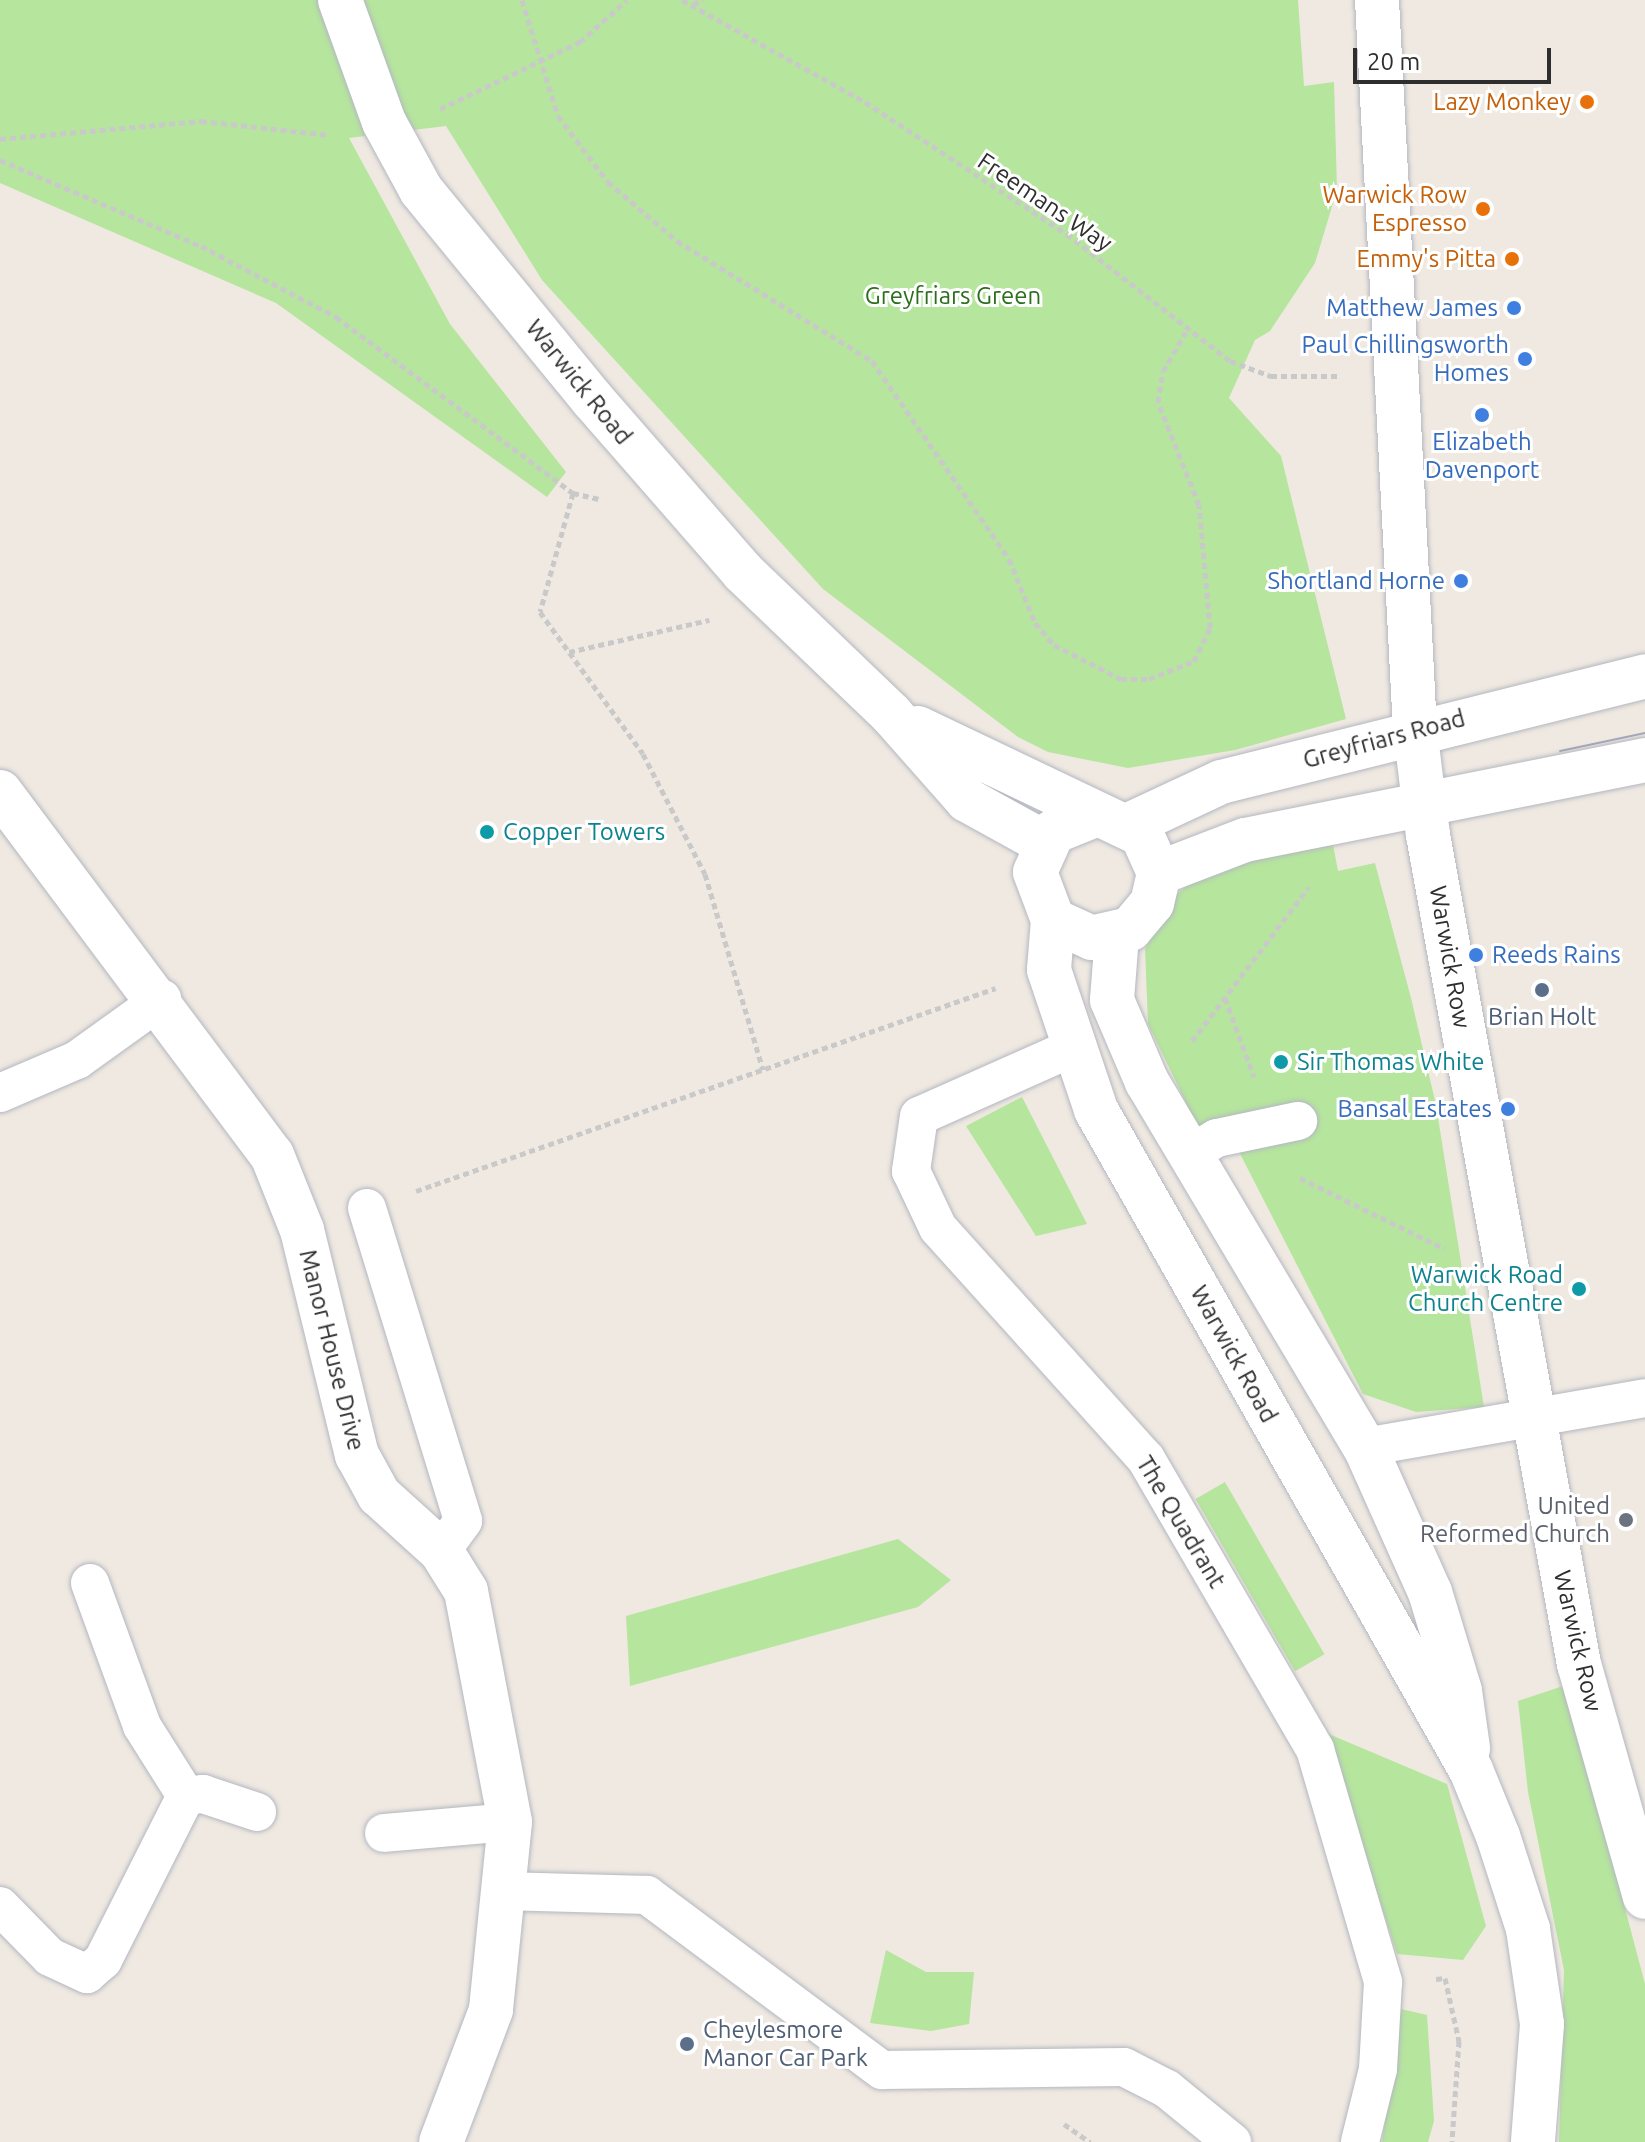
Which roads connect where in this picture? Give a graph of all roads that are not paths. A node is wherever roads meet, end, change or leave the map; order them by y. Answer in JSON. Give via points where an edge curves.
{"nodes":[{"id":1,"x":340,"y":0,"type":"edge"},
{"id":2,"x":1377,"y":0,"type":"edge"},
{"id":3,"x":1645,"y":676,"type":"edge"},
{"id":4,"x":891,"y":714,"type":"junction"},
{"id":5,"x":1415,"y":729,"type":"junction"},
{"id":6,"x":1645,"y":760,"type":"edge"},
{"id":7,"x":0,"y":792,"type":"edge"},
{"id":8,"x":1428,"y":808,"type":"junction"},
{"id":9,"x":1114,"y":819,"type":"junction"},
{"id":10,"x":1045,"y":843,"type":"junction"},
{"id":11,"x":1159,"y":873,"type":"junction"},
{"id":12,"x":1053,"y":920,"type":"junction"},
{"id":13,"x":1117,"y":935,"type":"junction"},
{"id":14,"x":162,"y":999,"type":"junction"},
{"id":15,"x":1072,"y":1048,"type":"junction"},
{"id":16,"x":0,"y":1093,"type":"edge"},
{"id":17,"x":1298,"y":1121,"type":"dead end"},
{"id":18,"x":1190,"y":1154,"type":"junction"},
{"id":19,"x":367,"y":1208,"type":"road end"},
{"id":20,"x":1645,"y":1398,"type":"edge"},
{"id":21,"x":1532,"y":1418,"type":"junction"},
{"id":22,"x":1365,"y":1447,"type":"junction"},
{"id":23,"x":441,"y":1551,"type":"junction"},
{"id":24,"x":90,"y":1583,"type":"dead end"},
{"id":25,"x":1471,"y":1770,"type":"junction"},
{"id":26,"x":186,"y":1796,"type":"junction"},
{"id":27,"x":257,"y":1812,"type":"dead end"},
{"id":28,"x":510,"y":1822,"type":"junction"},
{"id":29,"x":384,"y":1833,"type":"dead end"},
{"id":30,"x":503,"y":1891,"type":"junction"},
{"id":31,"x":1645,"y":1897,"type":"edge"},
{"id":32,"x":0,"y":1906,"type":"edge"},
{"id":33,"x":441,"y":2142,"type":"edge"},
{"id":34,"x":1232,"y":2142,"type":"edge"},
{"id":35,"x":1360,"y":2142,"type":"edge"},
{"id":36,"x":1533,"y":2142,"type":"edge"}],
"edges":[{"from":1,"to":4,"type":"street","name":"Warwick Road","via":[[384,122],[421,190],[697,523]]},
{"from":2,"to":5,"type":"street","name":"Warwick Row"},
{"from":3,"to":5,"type":"street","name":"Greyfriars Road"},
{"from":4,"to":9,"type":"street","name":"Warwick Road"},
{"from":4,"to":10,"type":"street","name":"Warwick Road","via":[[967,800]]},
{"from":5,"to":8,"type":"street","name":"Warwick Row"},
{"from":5,"to":9,"type":"street","name":"Greyfriars Road","via":[[1221,782]]},
{"from":6,"to":8,"type":"street"},
{"from":7,"to":14,"type":"street","name":"Manor House Drive"},
{"from":8,"to":11,"type":"street","via":[[1245,840]]},
{"from":8,"to":21,"type":"street","name":"Warwick Row"},
{"from":9,"to":10,"type":"street","via":[[1067,822]]},
{"from":9,"to":11,"type":"street","name":"Warwick Road","via":[[1151,846]]},
{"from":10,"to":12,"type":"street","name":"Warwick Road","via":[[1035,872]]},
{"from":11,"to":13,"type":"street","via":[[1144,917]]},
{"from":12,"to":13,"type":"street","via":[[1078,935]]},
{"from":12,"to":15,"type":"street","name":"Warwick Road","via":[[1049,970]]},
{"from":13,"to":18,"type":"street","name":"Warwick Road","via":[[1112,1000],[1147,1082]]},
{"from":14,"to":16,"type":"lane","via":[[77,1060]]},
{"from":14,"to":23,"type":"street","name":"Manor House Drive","via":[[272,1155],[302,1230],[357,1455],[379,1495]]},
{"from":15,"to":25,"type":"street","name":"Warwick Road","via":[[1096,1110]]},
{"from":15,"to":35,"type":"lane","name":"The Quadrant","via":[[919,1116],[911,1171],[938,1228],[1146,1459],[1315,1749],[1383,1982],[1378,2069]]},
{"from":17,"to":18,"type":"lane","via":[[1217,1138]]},
{"from":18,"to":22,"type":"street","name":"Warwick Road"},
{"from":19,"to":23,"type":"lane","via":[[463,1521]]},
{"from":20,"to":21,"type":"lane"},
{"from":21,"to":22,"type":"lane"},
{"from":21,"to":31,"type":"street","name":"Warwick Row","via":[[1579,1664]]},
{"from":22,"to":25,"type":"street","name":"Warwick Road","via":[[1430,1592],[1460,1691]]},
{"from":23,"to":28,"type":"street","name":"Manor House Drive","via":[[466,1591]]},
{"from":24,"to":26,"type":"lane","via":[[142,1726]]},
{"from":25,"to":36,"type":"street","name":"Warwick Road","via":[[1528,1929],[1542,2024]]},
{"from":26,"to":27,"type":"lane","via":[[203,1794]]},
{"from":26,"to":32,"type":"lane","via":[[95,1970],[74,1971],[50,1957]]},
{"from":28,"to":29,"type":"lane"},
{"from":28,"to":30,"type":"street","name":"Manor House Drive"},
{"from":30,"to":33,"type":"street","name":"Manor House Drive","via":[[491,2010]]},
{"from":30,"to":34,"type":"lane","via":[[647,1895],[882,2070],[1124,2067],[1167,2089]]}]}
